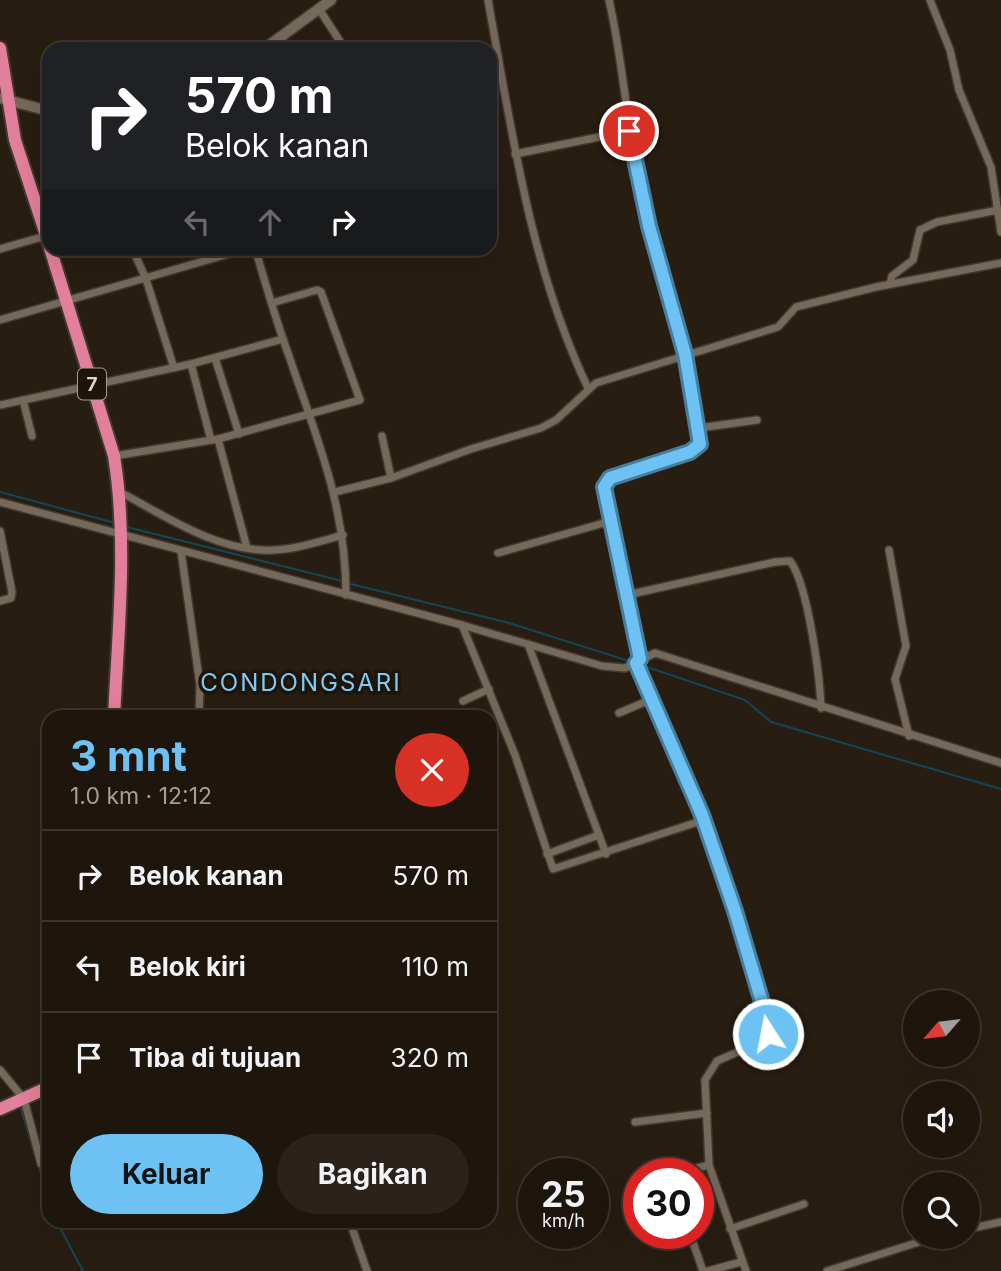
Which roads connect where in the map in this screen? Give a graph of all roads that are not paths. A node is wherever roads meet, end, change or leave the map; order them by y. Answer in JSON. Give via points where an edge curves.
{"nodes":[{"id":1,"x":331,"y":0,"type":"edge"},
{"id":2,"x":488,"y":0,"type":"edge"},
{"id":3,"x":610,"y":0,"type":"edge"},
{"id":4,"x":930,"y":0,"type":"edge"},
{"id":5,"x":319,"y":9,"type":"junction"},
{"id":6,"x":274,"y":42,"type":"edge"},
{"id":7,"x":340,"y":42,"type":"edge"},
{"id":8,"x":495,"y":42,"type":"edge"},
{"id":9,"x":0,"y":48,"type":"edge"},
{"id":10,"x":497,"y":51,"type":"edge"},
{"id":11,"x":3,"y":99,"type":"edge"},
{"id":12,"x":42,"y":109,"type":"edge"},
{"id":13,"x":629,"y":131,"type":"junction"},
{"id":14,"x":515,"y":154,"type":"junction"},
{"id":15,"x":998,"y":210,"type":"junction"},
{"id":16,"x":42,"y":221,"type":"edge"},
{"id":17,"x":1001,"y":232,"type":"edge"},
{"id":18,"x":42,"y":242,"type":"edge"},
{"id":19,"x":0,"y":249,"type":"edge"},
{"id":20,"x":54,"y":256,"type":"edge"},
{"id":21,"x":135,"y":256,"type":"edge"},
{"id":22,"x":222,"y":256,"type":"edge"},
{"id":23,"x":258,"y":256,"type":"edge"},
{"id":24,"x":1001,"y":263,"type":"edge"},
{"id":25,"x":145,"y":279,"type":"junction"},
{"id":26,"x":890,"y":284,"type":"junction"},
{"id":27,"x":67,"y":300,"type":"junction"},
{"id":28,"x":272,"y":303,"type":"junction"},
{"id":29,"x":0,"y":320,"type":"edge"},
{"id":30,"x":283,"y":339,"type":"junction"},
{"id":31,"x":685,"y":354,"type":"junction"},
{"id":32,"x":215,"y":358,"type":"junction"},
{"id":33,"x":191,"y":364,"type":"junction"},
{"id":34,"x":174,"y":368,"type":"junction"},
{"id":35,"x":93,"y":386,"type":"junction"},
{"id":36,"x":588,"y":388,"type":"junction"},
{"id":37,"x":23,"y":400,"type":"junction"},
{"id":38,"x":0,"y":404,"type":"edge"},
{"id":39,"x":309,"y":413,"type":"junction"},
{"id":40,"x":757,"y":420,"type":"dead end"},
{"id":41,"x":699,"y":428,"type":"junction"},
{"id":42,"x":239,"y":434,"type":"junction"},
{"id":43,"x":32,"y":436,"type":"dead end"},
{"id":44,"x":382,"y":436,"type":"dead end"},
{"id":45,"x":214,"y":440,"type":"junction"},
{"id":46,"x":114,"y":456,"type":"junction"},
{"id":47,"x":391,"y":478,"type":"junction"},
{"id":48,"x":120,"y":492,"type":"junction"},
{"id":49,"x":335,"y":492,"type":"junction"},
{"id":50,"x":0,"y":502,"type":"edge"},
{"id":51,"x":611,"y":521,"type":"junction"},
{"id":52,"x":122,"y":528,"type":"junction"},
{"id":53,"x":0,"y":531,"type":"edge"},
{"id":54,"x":343,"y":536,"type":"junction"},
{"id":55,"x":247,"y":548,"type":"junction"},
{"id":56,"x":889,"y":550,"type":"dead end"},
{"id":57,"x":181,"y":551,"type":"junction"},
{"id":58,"x":1,"y":552,"type":"edge"},
{"id":59,"x":498,"y":553,"type":"dead end"},
{"id":60,"x":346,"y":595,"type":"junction"},
{"id":61,"x":626,"y":595,"type":"junction"},
{"id":62,"x":0,"y":601,"type":"edge"},
{"id":63,"x":462,"y":625,"type":"junction"},
{"id":64,"x":528,"y":644,"type":"junction"},
{"id":65,"x":638,"y":661,"type":"junction"},
{"id":66,"x":489,"y":689,"type":"junction"},
{"id":67,"x":652,"y":699,"type":"junction"},
{"id":68,"x":463,"y":701,"type":"dead end"},
{"id":69,"x":821,"y":708,"type":"junction"},
{"id":70,"x":114,"y":710,"type":"edge"},
{"id":71,"x":199,"y":710,"type":"edge"},
{"id":72,"x":496,"y":710,"type":"edge"},
{"id":73,"x":497,"y":712,"type":"edge"},
{"id":74,"x":619,"y":713,"type":"dead end"},
{"id":75,"x":909,"y":736,"type":"junction"},
{"id":76,"x":1001,"y":763,"type":"edge"},
{"id":77,"x":704,"y":820,"type":"junction"},
{"id":78,"x":599,"y":835,"type":"junction"},
{"id":79,"x":547,"y":854,"type":"junction"},
{"id":80,"x":606,"y":854,"type":"junction"},
{"id":81,"x":0,"y":1070,"type":"edge"},
{"id":82,"x":42,"y":1090,"type":"edge"},
{"id":83,"x":24,"y":1099,"type":"junction"},
{"id":84,"x":0,"y":1109,"type":"edge"},
{"id":85,"x":707,"y":1113,"type":"junction"},
{"id":86,"x":635,"y":1122,"type":"dead end"},
{"id":87,"x":709,"y":1158,"type":"edge"},
{"id":88,"x":42,"y":1164,"type":"edge"},
{"id":89,"x":714,"y":1180,"type":"edge"},
{"id":90,"x":804,"y":1204,"type":"dead end"},
{"id":91,"x":1001,"y":1222,"type":"edge"},
{"id":92,"x":980,"y":1226,"type":"edge"},
{"id":93,"x":352,"y":1228,"type":"edge"},
{"id":94,"x":730,"y":1229,"type":"junction"},
{"id":95,"x":903,"y":1247,"type":"edge"},
{"id":96,"x":696,"y":1249,"type":"edge"},
{"id":97,"x":741,"y":1262,"type":"junction"},
{"id":98,"x":367,"y":1271,"type":"edge"},
{"id":99,"x":705,"y":1271,"type":"edge"},
{"id":100,"x":746,"y":1271,"type":"edge"},
{"id":101,"x":827,"y":1271,"type":"edge"}],
"edges":[{"from":1,"to":5,"type":"main road"},
{"from":2,"to":8,"type":"street"},
{"from":3,"to":13,"type":"street"},
{"from":4,"to":15,"type":"street","via":[[950,50],[959,90],[986,150]]},
{"from":5,"to":6,"type":"main road"},
{"from":5,"to":7,"type":"street"},
{"from":9,"to":11,"type":"highway","number":"7"},
{"from":10,"to":14,"type":"street"},
{"from":11,"to":12,"type":"main road"},
{"from":11,"to":16,"type":"highway","number":"7"},
{"from":13,"to":14,"type":"street"},
{"from":13,"to":31,"type":"street","via":[[649,226]]},
{"from":14,"to":36,"type":"street","via":[[552,305]]},
{"from":15,"to":17,"type":"street"},
{"from":15,"to":26,"type":"street","via":[[937,222],[920,230],[910,265],[892,276]]},
{"from":18,"to":19,"type":"street"},
{"from":20,"to":27,"type":"highway","number":"7"},
{"from":21,"to":25,"type":"street"},
{"from":22,"to":25,"type":"street"},
{"from":23,"to":28,"type":"street"},
{"from":24,"to":26,"type":"street"},
{"from":25,"to":27,"type":"street"},
{"from":25,"to":34,"type":"street"},
{"from":26,"to":31,"type":"street","via":[[796,307],[778,327]]},
{"from":27,"to":29,"type":"street"},
{"from":27,"to":35,"type":"highway","number":"7"},
{"from":28,"to":30,"type":"street"},
{"from":28,"to":39,"type":"street","via":[[320,290],[361,397]]},
{"from":30,"to":32,"type":"street"},
{"from":30,"to":39,"type":"street"},
{"from":31,"to":36,"type":"street"},
{"from":31,"to":41,"type":"street"},
{"from":32,"to":33,"type":"street"},
{"from":32,"to":42,"type":"street"},
{"from":33,"to":34,"type":"street"},
{"from":33,"to":45,"type":"street"},
{"from":34,"to":35,"type":"street"},
{"from":35,"to":37,"type":"street"},
{"from":35,"to":46,"type":"highway","number":"7"},
{"from":36,"to":47,"type":"street","via":[[556,420],[541,428]]},
{"from":37,"to":38,"type":"street"},
{"from":37,"to":43,"type":"street"},
{"from":39,"to":42,"type":"street"},
{"from":39,"to":49,"type":"street"},
{"from":40,"to":41,"type":"street"},
{"from":41,"to":51,"type":"street","via":[[700,444],[690,452],[632,468],[606,481]]},
{"from":42,"to":45,"type":"street"},
{"from":44,"to":47,"type":"street"},
{"from":45,"to":46,"type":"street"},
{"from":45,"to":55,"type":"street"},
{"from":46,"to":48,"type":"highway","number":"7"},
{"from":47,"to":49,"type":"street"},
{"from":48,"to":52,"type":"highway","number":"7"},
{"from":48,"to":55,"type":"street","via":[[195,532]]},
{"from":49,"to":54,"type":"street"},
{"from":50,"to":52,"type":"street"},
{"from":51,"to":59,"type":"street"},
{"from":51,"to":61,"type":"street"},
{"from":52,"to":57,"type":"street"},
{"from":52,"to":70,"type":"highway","number":"7"},
{"from":53,"to":58,"type":"street"},
{"from":54,"to":55,"type":"street","via":[[275,550]]},
{"from":54,"to":60,"type":"street"},
{"from":56,"to":75,"type":"street","via":[[906,646],[895,679]]},
{"from":57,"to":60,"type":"street"},
{"from":57,"to":71,"type":"street","via":[[200,685]]},
{"from":58,"to":62,"type":"street","via":[[12,597]]},
{"from":60,"to":63,"type":"street"},
{"from":61,"to":65,"type":"street"},
{"from":61,"to":69,"type":"street","via":[[790,561],[803,593]]},
{"from":63,"to":64,"type":"street"},
{"from":63,"to":66,"type":"street"},
{"from":64,"to":65,"type":"street","via":[[602,666],[625,668]]},
{"from":64,"to":78,"type":"street"},
{"from":65,"to":67,"type":"street"},
{"from":65,"to":69,"type":"street","via":[[655,653]]},
{"from":66,"to":68,"type":"street"},
{"from":66,"to":72,"type":"street"},
{"from":67,"to":74,"type":"street"},
{"from":67,"to":77,"type":"street"},
{"from":69,"to":75,"type":"street"},
{"from":73,"to":79,"type":"street"},
{"from":75,"to":76,"type":"street"},
{"from":77,"to":80,"type":"street"},
{"from":77,"to":85,"type":"street","via":[[770,1029],[765,1040],[711,1067],[705,1080]]},
{"from":78,"to":79,"type":"street"},
{"from":78,"to":80,"type":"street"},
{"from":79,"to":80,"type":"street","via":[[554,870]]},
{"from":81,"to":83,"type":"street"},
{"from":82,"to":83,"type":"highway"},
{"from":83,"to":84,"type":"highway"},
{"from":83,"to":88,"type":"street"},
{"from":85,"to":86,"type":"street"},
{"from":85,"to":87,"type":"street"},
{"from":89,"to":94,"type":"street"},
{"from":90,"to":94,"type":"street"},
{"from":91,"to":92,"type":"street"},
{"from":93,"to":98,"type":"street"},
{"from":94,"to":97,"type":"street"},
{"from":95,"to":101,"type":"street"},
{"from":96,"to":99,"type":"street"},
{"from":97,"to":99,"type":"street"},
{"from":97,"to":100,"type":"street"}]}
